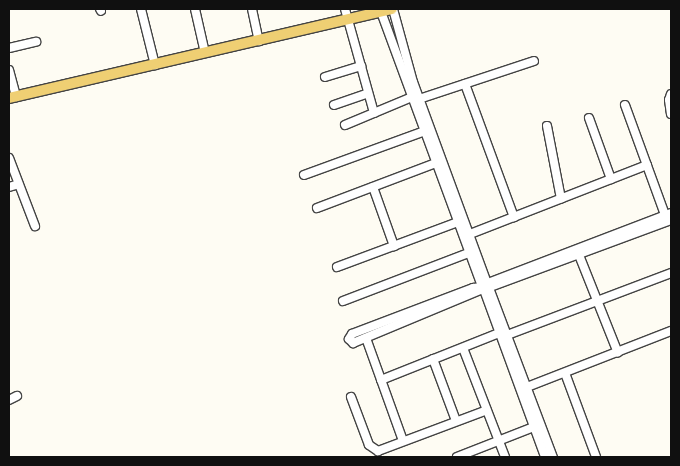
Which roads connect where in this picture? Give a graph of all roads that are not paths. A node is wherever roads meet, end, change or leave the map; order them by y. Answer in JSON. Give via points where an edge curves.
{"nodes":[{"id":1,"x":141,"y":9,"type":"edge"},
{"id":2,"x":195,"y":9,"type":"edge"},
{"id":3,"x":252,"y":9,"type":"edge"},
{"id":4,"x":392,"y":9,"type":"edge"},
{"id":5,"x":380,"y":10,"type":"edge"},
{"id":6,"x":346,"y":14,"type":"edge"},
{"id":7,"x":259,"y":41,"type":"junction"},
{"id":8,"x":36,"y":42,"type":"dead end"},
{"id":9,"x":9,"y":48,"type":"edge"},
{"id":10,"x":205,"y":53,"type":"junction"},
{"id":11,"x":534,"y":61,"type":"dead end"},
{"id":12,"x":155,"y":65,"type":"junction"},
{"id":13,"x":361,"y":66,"type":"junction"},
{"id":14,"x":9,"y":70,"type":"edge"},
{"id":15,"x":325,"y":77,"type":"dead end"},
{"id":16,"x":465,"y":84,"type":"junction"},
{"id":17,"x":368,"y":93,"type":"junction"},
{"id":18,"x":671,"y":94,"type":"edge"},
{"id":19,"x":12,"y":98,"type":"edge"},
{"id":20,"x":416,"y":98,"type":"junction"},
{"id":21,"x":334,"y":105,"type":"dead end"},
{"id":22,"x":625,"y":105,"type":"dead end"},
{"id":23,"x":374,"y":113,"type":"junction"},
{"id":24,"x":671,"y":114,"type":"edge"},
{"id":25,"x":589,"y":118,"type":"dead end"},
{"id":26,"x":345,"y":125,"type":"dead end"},
{"id":27,"x":547,"y":126,"type":"dead end"},
{"id":28,"x":425,"y":131,"type":"junction"},
{"id":29,"x":9,"y":158,"type":"edge"},
{"id":30,"x":436,"y":163,"type":"junction"},
{"id":31,"x":647,"y":165,"type":"junction"},
{"id":32,"x":304,"y":175,"type":"dead end"},
{"id":33,"x":611,"y":179,"type":"junction"},
{"id":34,"x":19,"y":184,"type":"junction"},
{"id":35,"x":9,"y":187,"type":"edge"},
{"id":36,"x":373,"y":187,"type":"junction"},
{"id":37,"x":561,"y":199,"type":"junction"},
{"id":38,"x":317,"y":208,"type":"dead end"},
{"id":39,"x":669,"y":216,"type":"edge"},
{"id":40,"x":514,"y":217,"type":"junction"},
{"id":41,"x":458,"y":222,"type":"junction"},
{"id":42,"x":35,"y":226,"type":"dead end"},
{"id":43,"x":470,"y":234,"type":"junction"},
{"id":44,"x":394,"y":246,"type":"junction"},
{"id":45,"x":469,"y":253,"type":"junction"},
{"id":46,"x":579,"y":256,"type":"junction"},
{"id":47,"x":337,"y":267,"type":"dead end"},
{"id":48,"x":671,"y":273,"type":"edge"},
{"id":49,"x":485,"y":287,"type":"junction"},
{"id":50,"x":597,"y":300,"type":"junction"},
{"id":51,"x":343,"y":301,"type":"dead end"},
{"id":52,"x":671,"y":331,"type":"edge"},
{"id":53,"x":503,"y":334,"type":"junction"},
{"id":54,"x":366,"y":338,"type":"junction"},
{"id":55,"x":463,"y":348,"type":"junction"},
{"id":56,"x":618,"y":353,"type":"junction"},
{"id":57,"x":433,"y":359,"type":"junction"},
{"id":58,"x":565,"y":373,"type":"junction"},
{"id":59,"x":381,"y":380,"type":"junction"},
{"id":60,"x":527,"y":387,"type":"junction"},
{"id":61,"x":17,"y":396,"type":"dead end"},
{"id":62,"x":351,"y":397,"type":"dead end"},
{"id":63,"x":9,"y":400,"type":"edge"},
{"id":64,"x":487,"y":410,"type":"junction"},
{"id":65,"x":456,"y":421,"type":"junction"},
{"id":66,"x":534,"y":427,"type":"junction"},
{"id":67,"x":404,"y":441,"type":"junction"},
{"id":68,"x":499,"y":441,"type":"junction"},
{"id":69,"x":468,"y":455,"type":"edge"},
{"id":70,"x":457,"y":457,"type":"edge"},
{"id":71,"x":505,"y":457,"type":"edge"},
{"id":72,"x":544,"y":457,"type":"edge"},
{"id":73,"x":553,"y":457,"type":"edge"},
{"id":74,"x":596,"y":457,"type":"edge"}],
"edges":[{"from":1,"to":12,"type":"street"},
{"from":2,"to":10,"type":"street"},
{"from":3,"to":7,"type":"street"},
{"from":4,"to":5,"type":"main road"},
{"from":4,"to":20,"type":"street"},
{"from":5,"to":6,"type":"main road"},
{"from":5,"to":20,"type":"street"},
{"from":6,"to":7,"type":"main road"},
{"from":6,"to":13,"type":"street"},
{"from":7,"to":10,"type":"main road"},
{"from":8,"to":9,"type":"street"},
{"from":10,"to":12,"type":"main road"},
{"from":11,"to":16,"type":"street"},
{"from":12,"to":19,"type":"main road"},
{"from":13,"to":15,"type":"street"},
{"from":13,"to":17,"type":"street"},
{"from":14,"to":19,"type":"street"},
{"from":16,"to":20,"type":"street"},
{"from":16,"to":40,"type":"street"},
{"from":17,"to":21,"type":"street"},
{"from":17,"to":23,"type":"street"},
{"from":18,"to":24,"type":"street"},
{"from":20,"to":23,"type":"street"},
{"from":20,"to":28,"type":"street"},
{"from":20,"to":43,"type":"street"},
{"from":22,"to":31,"type":"street"},
{"from":23,"to":26,"type":"street"},
{"from":25,"to":33,"type":"street"},
{"from":27,"to":37,"type":"street"},
{"from":28,"to":30,"type":"street"},
{"from":28,"to":32,"type":"street"},
{"from":29,"to":34,"type":"street"},
{"from":30,"to":36,"type":"street"},
{"from":30,"to":41,"type":"street"},
{"from":31,"to":33,"type":"street"},
{"from":31,"to":39,"type":"street"},
{"from":33,"to":37,"type":"street"},
{"from":34,"to":35,"type":"street"},
{"from":34,"to":42,"type":"street"},
{"from":36,"to":38,"type":"street"},
{"from":36,"to":44,"type":"street"},
{"from":37,"to":40,"type":"street"},
{"from":39,"to":46,"type":"street"},
{"from":39,"to":49,"type":"street"},
{"from":40,"to":43,"type":"street"},
{"from":41,"to":44,"type":"street"},
{"from":41,"to":45,"type":"street"},
{"from":43,"to":49,"type":"street"},
{"from":44,"to":47,"type":"street"},
{"from":45,"to":49,"type":"street"},
{"from":45,"to":51,"type":"street"},
{"from":46,"to":49,"type":"street"},
{"from":46,"to":50,"type":"street"},
{"from":48,"to":50,"type":"street"},
{"from":49,"to":53,"type":"street"},
{"from":49,"to":54,"type":"street"},
{"from":49,"to":54,"type":"street","via":[[352,334],[349,339],[353,343]]},
{"from":50,"to":53,"type":"street"},
{"from":50,"to":56,"type":"street"},
{"from":52,"to":56,"type":"street"},
{"from":53,"to":55,"type":"street"},
{"from":53,"to":60,"type":"street"},
{"from":53,"to":66,"type":"street"},
{"from":54,"to":59,"type":"street"},
{"from":55,"to":57,"type":"street"},
{"from":55,"to":64,"type":"street"},
{"from":56,"to":58,"type":"street"},
{"from":57,"to":59,"type":"street"},
{"from":57,"to":65,"type":"street"},
{"from":58,"to":60,"type":"street"},
{"from":58,"to":74,"type":"street"},
{"from":59,"to":67,"type":"street"},
{"from":60,"to":73,"type":"street"},
{"from":61,"to":63,"type":"street"},
{"from":62,"to":67,"type":"street","via":[[372,449],[378,451]]},
{"from":64,"to":65,"type":"street"},
{"from":64,"to":68,"type":"street"},
{"from":65,"to":67,"type":"street"},
{"from":66,"to":68,"type":"street"},
{"from":66,"to":72,"type":"street"},
{"from":68,"to":69,"type":"street"},
{"from":68,"to":71,"type":"street"},
{"from":69,"to":70,"type":"street"}]}
